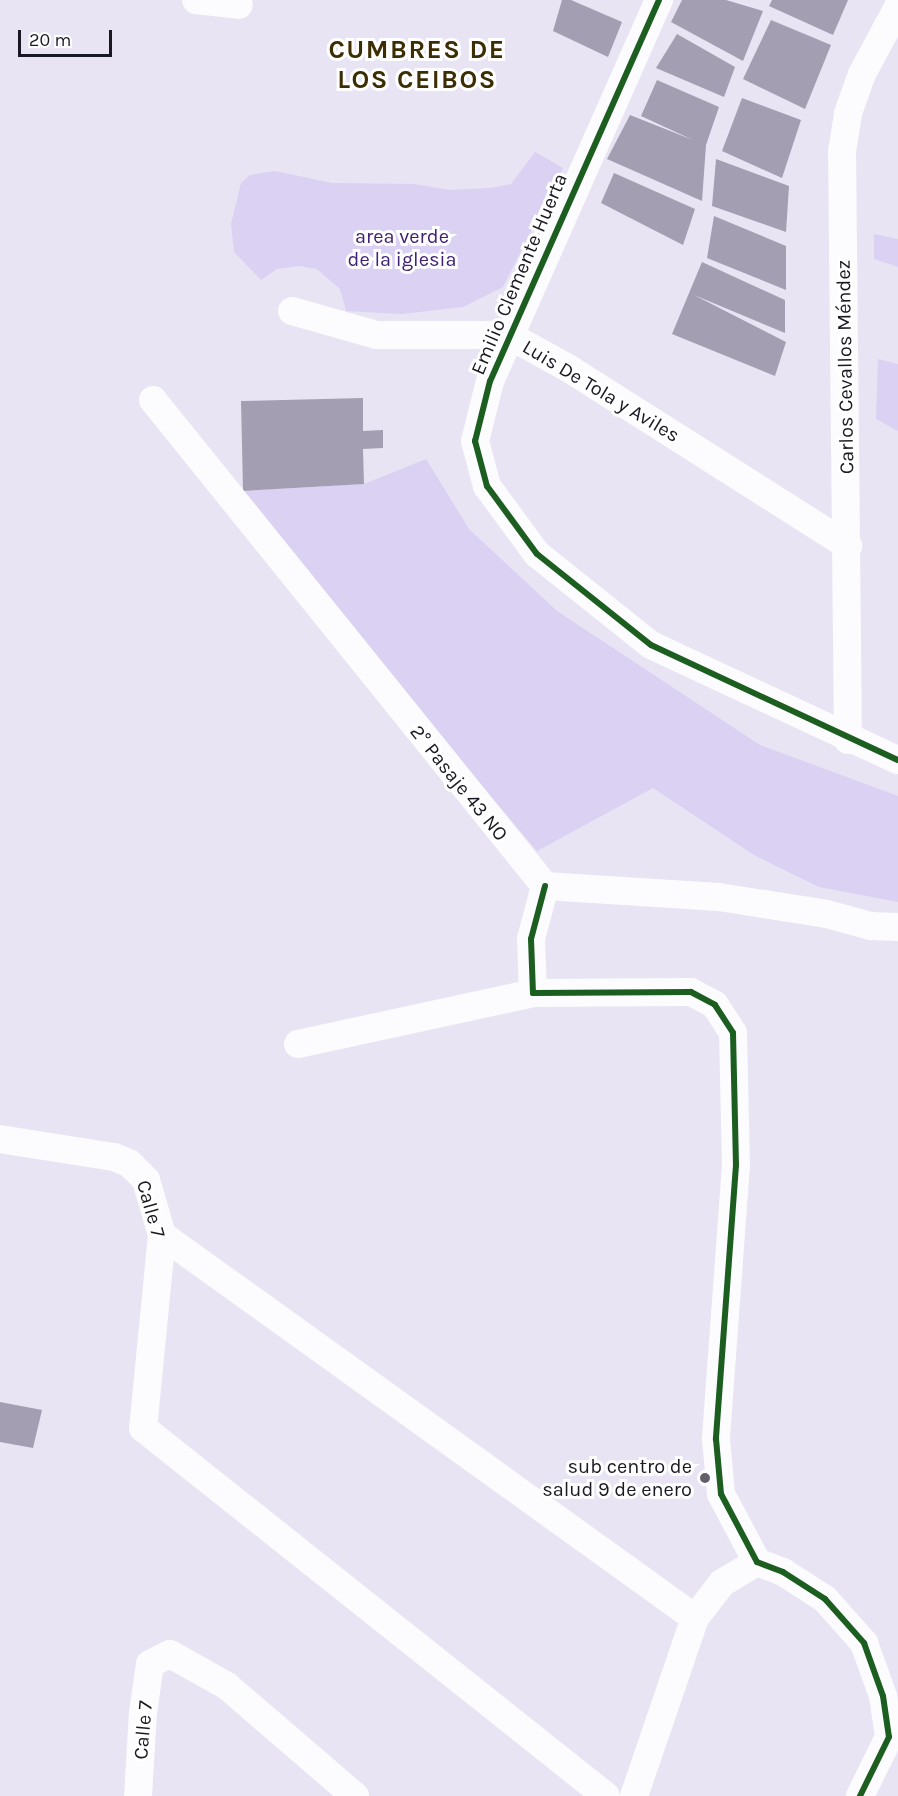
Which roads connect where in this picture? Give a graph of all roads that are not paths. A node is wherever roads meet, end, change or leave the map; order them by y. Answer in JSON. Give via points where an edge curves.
{"nodes":[{"id":1,"x":196,"y":0,"type":"edge"},
{"id":2,"x":659,"y":0,"type":"edge"},
{"id":3,"x":239,"y":5,"type":"dead end"},
{"id":4,"x":898,"y":7,"type":"edge"},
{"id":5,"x":292,"y":311,"type":"dead end"},
{"id":6,"x":508,"y":335,"type":"junction"},
{"id":7,"x":153,"y":400,"type":"dead end"},
{"id":8,"x":848,"y":546,"type":"junction"},
{"id":9,"x":848,"y":740,"type":"junction"},
{"id":10,"x":898,"y":760,"type":"edge"},
{"id":11,"x":545,"y":886,"type":"junction"},
{"id":12,"x":898,"y":927,"type":"edge"},
{"id":13,"x":533,"y":993,"type":"junction"},
{"id":14,"x":298,"y":1044,"type":"dead end"},
{"id":15,"x":0,"y":1139,"type":"edge"},
{"id":16,"x":162,"y":1235,"type":"junction"},
{"id":17,"x":757,"y":1562,"type":"junction"},
{"id":18,"x":694,"y":1618,"type":"junction"},
{"id":19,"x":894,"y":1735,"type":"edge"},
{"id":20,"x":862,"y":1795,"type":"edge"},
{"id":21,"x":138,"y":1796,"type":"edge"},
{"id":22,"x":355,"y":1796,"type":"edge"},
{"id":23,"x":606,"y":1796,"type":"edge"},
{"id":24,"x":634,"y":1796,"type":"edge"}],
"edges":[{"from":1,"to":3,"type":"street"},
{"from":2,"to":6,"type":"street","name":"Emilio Clemente Huerta"},
{"from":4,"to":8,"type":"street","name":"Carlos Cevallos Méndez","via":[[862,74],[848,113],[842,152]]},
{"from":5,"to":6,"type":"street","name":"Luis De Tola y Aviles","via":[[376,335]]},
{"from":6,"to":8,"type":"street","name":"Luis De Tola y Aviles","via":[[568,368]]},
{"from":6,"to":9,"type":"street","name":"Emilio Clemente Huerta","via":[[490,381],[475,441],[487,486],[537,554],[651,645]]},
{"from":7,"to":11,"type":"street","name":"2° Pasaje 43 NO"},
{"from":8,"to":9,"type":"street","name":"Carlos Cevallos Méndez"},
{"from":9,"to":10,"type":"street"},
{"from":11,"to":12,"type":"street","via":[[719,897],[827,914],[871,926]]},
{"from":11,"to":13,"type":"street","via":[[531,939]]},
{"from":13,"to":14,"type":"street"},
{"from":13,"to":17,"type":"street","via":[[691,992],[715,1005],[733,1033],[736,1165],[716,1439],[722,1494]]},
{"from":15,"to":16,"type":"street","name":"Calle 7","via":[[129,1163],[146,1180]]},
{"from":16,"to":18,"type":"street"},
{"from":16,"to":23,"type":"street","name":"Calle 7","via":[[143,1428]]},
{"from":17,"to":18,"type":"street","via":[[722,1583]]},
{"from":17,"to":19,"type":"street","via":[[783,1572],[825,1599],[864,1643]]},
{"from":18,"to":24,"type":"street"},
{"from":19,"to":20,"type":"street"},
{"from":21,"to":22,"type":"street","name":"Calle 7","via":[[150,1664],[170,1654],[227,1686]]}]}
